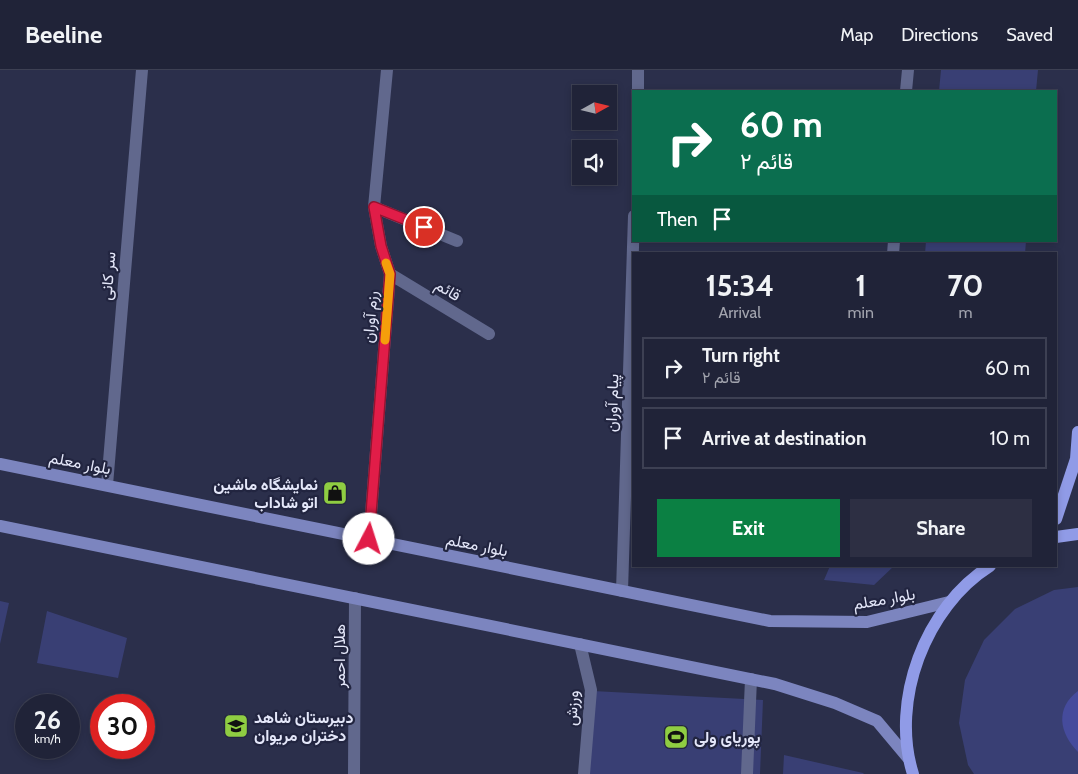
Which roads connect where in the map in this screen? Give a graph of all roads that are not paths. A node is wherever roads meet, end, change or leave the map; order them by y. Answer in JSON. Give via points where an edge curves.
{"nodes":[{"id":1,"x":142,"y":70,"type":"edge"},
{"id":2,"x":387,"y":70,"type":"edge"},
{"id":3,"x":638,"y":70,"type":"edge"},
{"id":4,"x":908,"y":70,"type":"edge"},
{"id":5,"x":638,"y":90,"type":"edge"},
{"id":6,"x":906,"y":90,"type":"edge"},
{"id":7,"x":374,"y":207,"type":"junction"},
{"id":8,"x":457,"y":241,"type":"dead end"},
{"id":9,"x":390,"y":274,"type":"junction"},
{"id":10,"x":632,"y":278,"type":"edge"},
{"id":11,"x":489,"y":334,"type":"dead end"},
{"id":12,"x":1078,"y":432,"type":"edge"},
{"id":13,"x":0,"y":464,"type":"edge"},
{"id":14,"x":107,"y":485,"type":"junction"},
{"id":15,"x":1057,"y":516,"type":"edge"},
{"id":16,"x":0,"y":526,"type":"edge"},
{"id":17,"x":1078,"y":534,"type":"edge"},
{"id":18,"x":1057,"y":537,"type":"edge"},
{"id":19,"x":369,"y":539,"type":"junction"},
{"id":20,"x":988,"y":567,"type":"edge"},
{"id":21,"x":622,"y":591,"type":"junction"},
{"id":22,"x":355,"y":598,"type":"junction"},
{"id":23,"x":949,"y":602,"type":"junction"},
{"id":24,"x":580,"y":644,"type":"junction"},
{"id":25,"x":751,"y":679,"type":"junction"},
{"id":26,"x":908,"y":758,"type":"junction"},
{"id":27,"x":354,"y":774,"type":"edge"},
{"id":28,"x":584,"y":774,"type":"edge"},
{"id":29,"x":748,"y":774,"type":"edge"},
{"id":30,"x":914,"y":774,"type":"edge"}],
"edges":[{"from":1,"to":14,"type":"street","name":"سر کانی"},
{"from":2,"to":7,"type":"street","name":"رزم آوران"},
{"from":3,"to":5,"type":"street"},
{"from":4,"to":6,"type":"street"},
{"from":7,"to":8,"type":"street"},
{"from":7,"to":9,"type":"street","name":"رزم آوران"},
{"from":9,"to":11,"type":"street","name":"قائم"},
{"from":9,"to":19,"type":"street","name":"رزم آوران"},
{"from":10,"to":21,"type":"street","name":"پیام آوران"},
{"from":12,"to":15,"type":"main road","via":[[1076,459]]},
{"from":13,"to":14,"type":"main road","name":"بلوار معلم"},
{"from":14,"to":19,"type":"main road","name":"بلوار معلم"},
{"from":16,"to":22,"type":"main road"},
{"from":17,"to":18,"type":"main road"},
{"from":19,"to":21,"type":"main road","name":"بلوار معلم"},
{"from":20,"to":23,"type":"main road"},
{"from":21,"to":23,"type":"main road","name":"بلوار معلم","via":[[770,620],[867,622]]},
{"from":22,"to":24,"type":"main road"},
{"from":22,"to":27,"type":"street","name":"هلال احمر"},
{"from":23,"to":26,"type":"main road","via":[[921,650],[907,703]]},
{"from":24,"to":25,"type":"main road"},
{"from":24,"to":28,"type":"street","name":"ورزش","via":[[591,690]]},
{"from":25,"to":26,"type":"main road","via":[[835,702],[877,721]]},
{"from":25,"to":29,"type":"street"},
{"from":26,"to":30,"type":"main road"}]}
